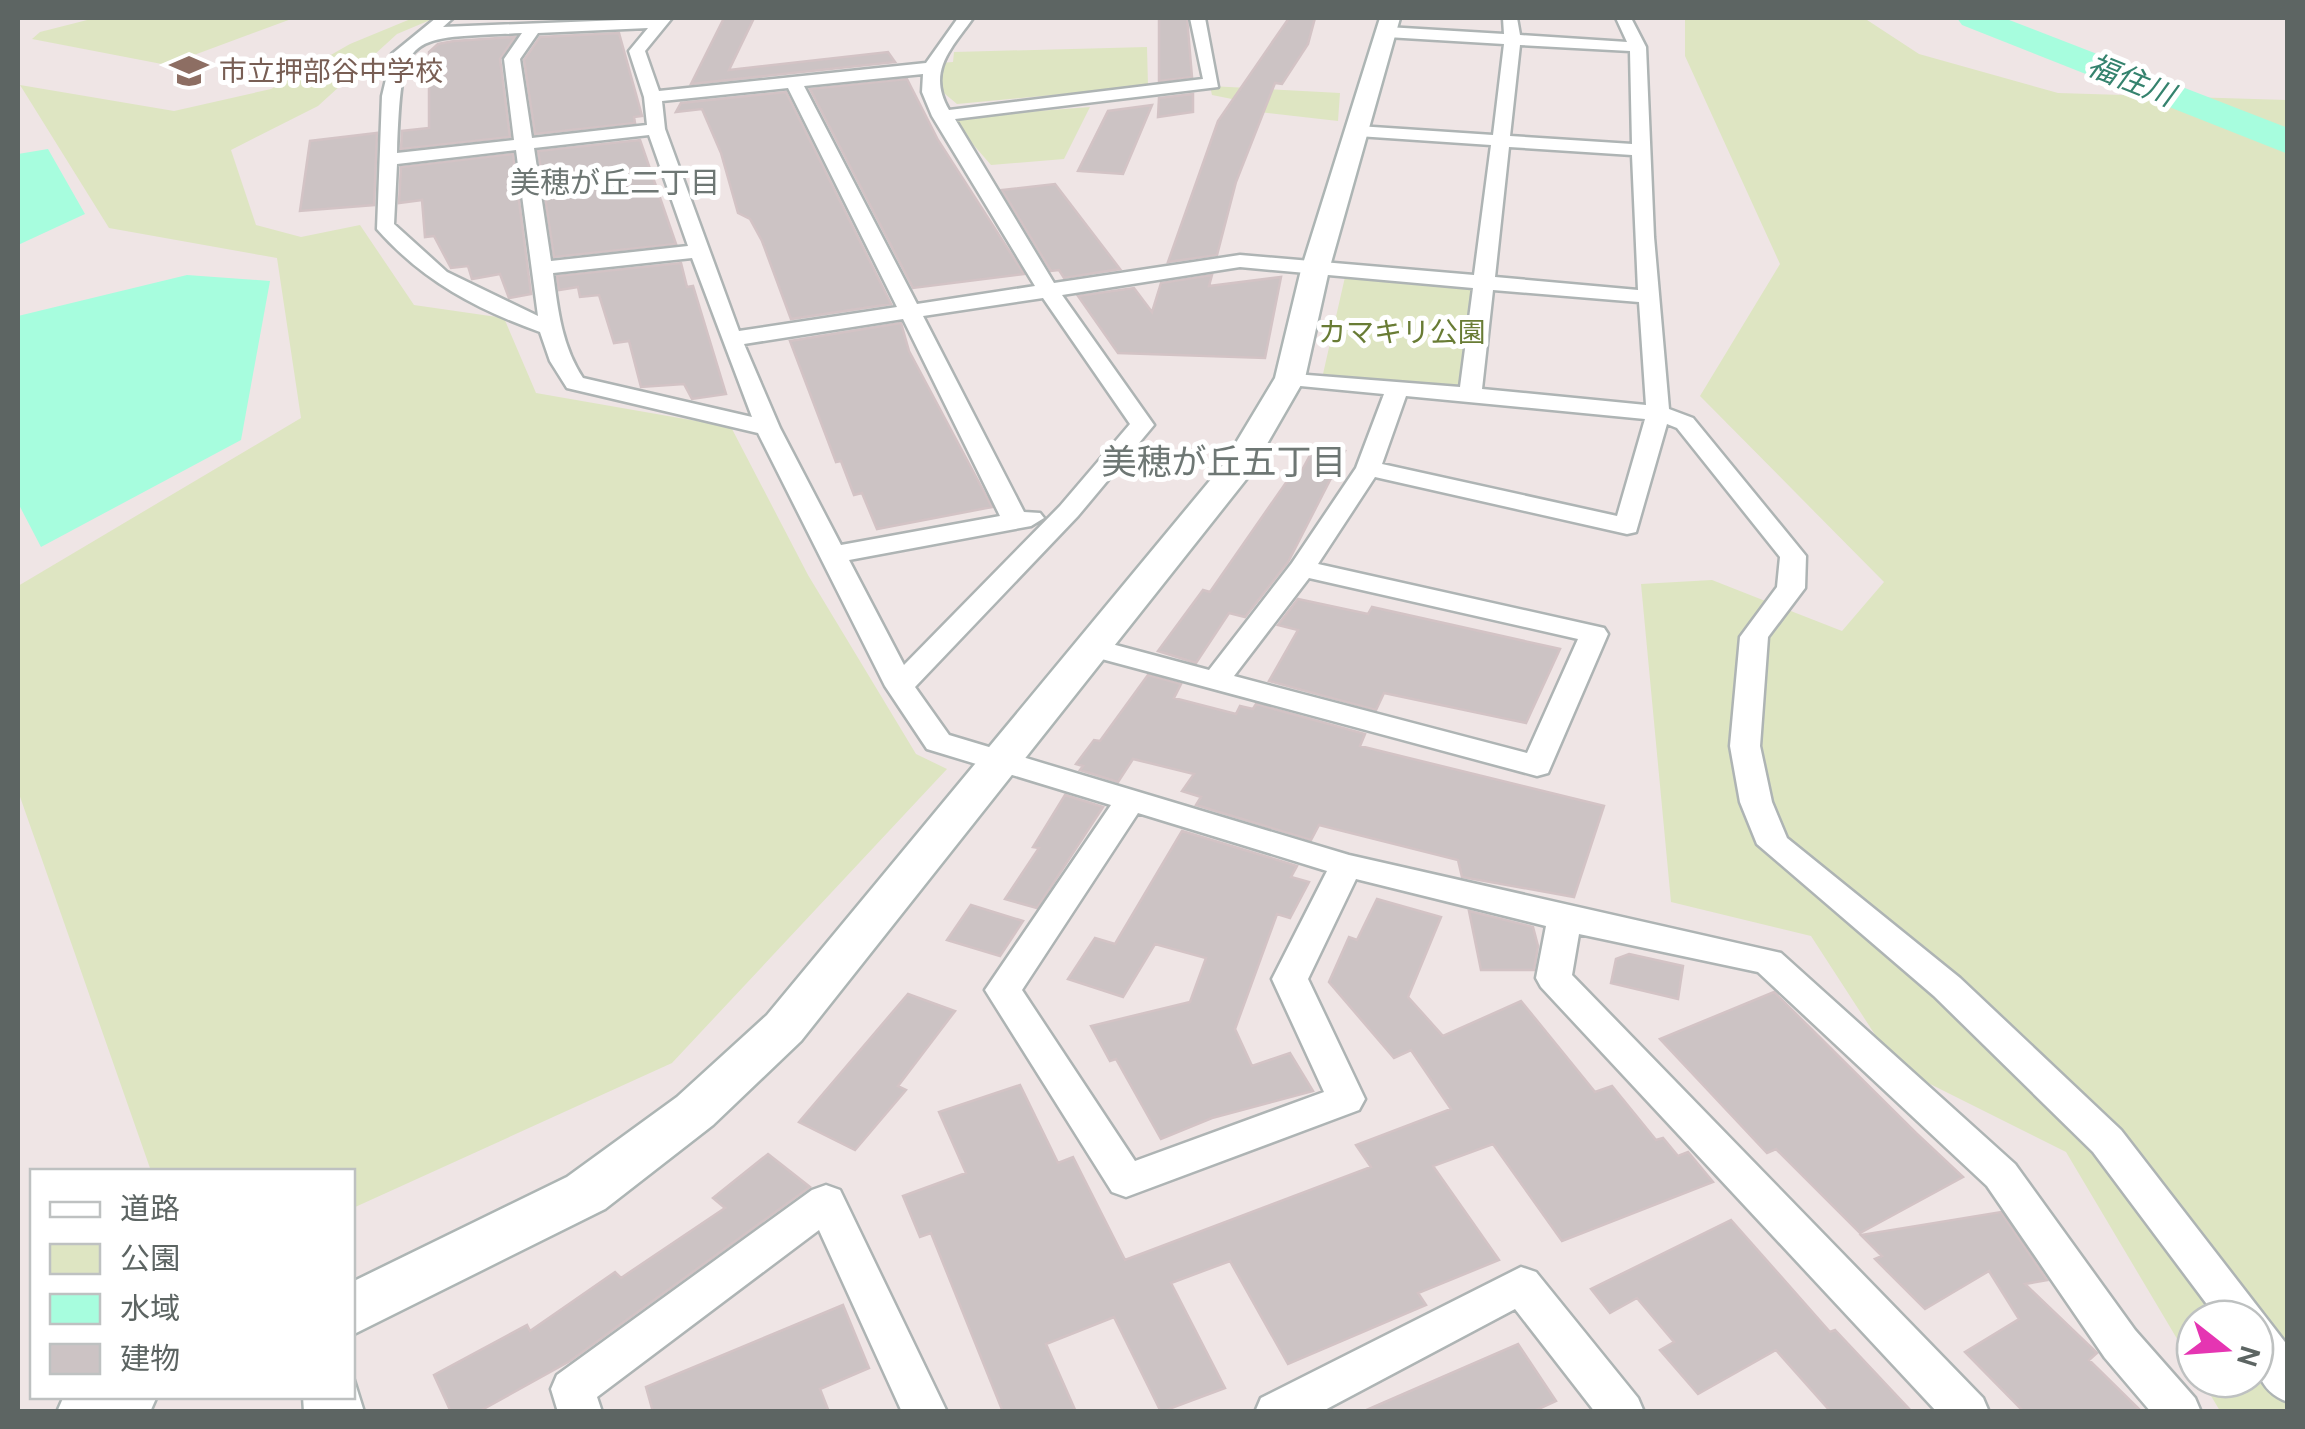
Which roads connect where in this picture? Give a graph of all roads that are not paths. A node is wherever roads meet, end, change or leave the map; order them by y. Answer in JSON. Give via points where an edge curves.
{"nodes":[{"id":1,"x":445,"y":18,"type":"edge"},
{"id":2,"x":966,"y":18,"type":"edge"},
{"id":3,"x":1198,"y":18,"type":"edge"},
{"id":4,"x":1510,"y":18,"type":"edge"},
{"id":5,"x":1624,"y":18,"type":"edge"},
{"id":6,"x":662,"y":20,"type":"edge"},
{"id":7,"x":1388,"y":25,"type":"edge"},
{"id":8,"x":534,"y":27,"type":"junction"},
{"id":9,"x":423,"y":33,"type":"junction"},
{"id":10,"x":1513,"y":39,"type":"junction"},
{"id":11,"x":1638,"y":47,"type":"junction"},
{"id":12,"x":929,"y":68,"type":"junction"},
{"id":13,"x":793,"y":82,"type":"junction"},
{"id":14,"x":652,"y":98,"type":"junction"},
{"id":15,"x":942,"y":116,"type":"junction"},
{"id":16,"x":656,"y":128,"type":"junction"},
{"id":17,"x":1358,"y":131,"type":"junction"},
{"id":18,"x":1499,"y":140,"type":"junction"},
{"id":19,"x":525,"y":144,"type":"junction"},
{"id":20,"x":1641,"y":150,"type":"junction"},
{"id":21,"x":391,"y":159,"type":"junction"},
{"id":22,"x":700,"y":251,"type":"junction"},
{"id":23,"x":542,"y":268,"type":"junction"},
{"id":24,"x":1315,"y":270,"type":"junction"},
{"id":25,"x":1484,"y":282,"type":"junction"},
{"id":26,"x":1048,"y":290,"type":"junction"},
{"id":27,"x":1649,"y":296,"type":"junction"},
{"id":28,"x":909,"y":310,"type":"junction"},
{"id":29,"x":550,"y":328,"type":"junction"},
{"id":30,"x":731,"y":338,"type":"junction"},
{"id":31,"x":1290,"y":378,"type":"junction"},
{"id":32,"x":1398,"y":390,"type":"junction"},
{"id":33,"x":1470,"y":396,"type":"junction"},
{"id":34,"x":1658,"y":413,"type":"junction"},
{"id":35,"x":768,"y":428,"type":"junction"},
{"id":36,"x":1368,"y":468,"type":"junction"},
{"id":37,"x":1069,"y":512,"type":"junction"},
{"id":38,"x":1016,"y":520,"type":"junction"},
{"id":39,"x":834,"y":554,"type":"junction"},
{"id":40,"x":1302,"y":568,"type":"junction"},
{"id":41,"x":1093,"y":648,"type":"junction"},
{"id":42,"x":1215,"y":680,"type":"junction"},
{"id":43,"x":900,"y":686,"type":"junction"},
{"id":44,"x":1002,"y":762,"type":"junction"},
{"id":45,"x":1130,"y":801,"type":"junction"},
{"id":46,"x":1346,"y":865,"type":"junction"},
{"id":47,"x":1564,"y":919,"type":"junction"},
{"id":48,"x":2228,"y":1299,"type":"edge"},
{"id":49,"x":355,"y":1308,"type":"edge"},
{"id":50,"x":120,"y":1399,"type":"edge"},
{"id":51,"x":87,"y":1412,"type":"edge"},
{"id":52,"x":580,"y":1412,"type":"edge"},
{"id":53,"x":924,"y":1412,"type":"edge"},
{"id":54,"x":1277,"y":1412,"type":"edge"},
{"id":55,"x":1622,"y":1412,"type":"edge"},
{"id":56,"x":1967,"y":1412,"type":"edge"},
{"id":57,"x":2179,"y":1412,"type":"edge"}],
"edges":[{"from":1,"to":9,"type":"street"},
{"from":2,"to":12,"type":"street"},
{"from":3,"to":15,"type":"street","via":[[1212,83]]},
{"from":4,"to":10,"type":"street"},
{"from":5,"to":11,"type":"street"},
{"from":6,"to":8,"type":"street"},
{"from":6,"to":14,"type":"street","via":[[636,51]]},
{"from":7,"to":10,"type":"street"},
{"from":7,"to":17,"type":"street"},
{"from":8,"to":9,"type":"street"},
{"from":8,"to":19,"type":"street","via":[[512,59]]},
{"from":9,"to":21,"type":"street","via":[[400,54],[390,96]]},
{"from":10,"to":11,"type":"street"},
{"from":10,"to":18,"type":"street"},
{"from":11,"to":20,"type":"street"},
{"from":12,"to":13,"type":"street"},
{"from":12,"to":15,"type":"street","via":[[930,92]]},
{"from":13,"to":14,"type":"street"},
{"from":13,"to":28,"type":"street"},
{"from":14,"to":16,"type":"street"},
{"from":15,"to":26,"type":"street"},
{"from":16,"to":19,"type":"street"},
{"from":16,"to":22,"type":"street"},
{"from":17,"to":18,"type":"street"},
{"from":17,"to":24,"type":"street"},
{"from":18,"to":20,"type":"street"},
{"from":18,"to":25,"type":"street"},
{"from":19,"to":21,"type":"street"},
{"from":19,"to":23,"type":"street"},
{"from":20,"to":27,"type":"street"},
{"from":21,"to":29,"type":"street","via":[[384,225],[413,260],[475,300]]},
{"from":22,"to":23,"type":"street"},
{"from":22,"to":30,"type":"street"},
{"from":23,"to":29,"type":"street"},
{"from":24,"to":25,"type":"street"},
{"from":24,"to":26,"type":"street","via":[[1240,261]]},
{"from":24,"to":31,"type":"street"},
{"from":25,"to":27,"type":"street"},
{"from":25,"to":33,"type":"street"},
{"from":26,"to":28,"type":"street"},
{"from":26,"to":37,"type":"street","via":[[1142,425]]},
{"from":27,"to":34,"type":"street"},
{"from":28,"to":30,"type":"street"},
{"from":28,"to":38,"type":"street"},
{"from":29,"to":35,"type":"street","via":[[575,382]]},
{"from":30,"to":35,"type":"street"},
{"from":31,"to":32,"type":"street"},
{"from":31,"to":41,"type":"street","via":[[1236,470]]},
{"from":32,"to":33,"type":"street"},
{"from":32,"to":36,"type":"street"},
{"from":33,"to":34,"type":"street"},
{"from":34,"to":36,"type":"street","via":[[1627,526]]},
{"from":34,"to":48,"type":"street","via":[[1685,422],[1793,556],[1791,588],[1754,637],[1746,728],[1756,802],[1773,844],[1947,987],[2107,1141]]},
{"from":35,"to":39,"type":"street"},
{"from":36,"to":40,"type":"street"},
{"from":37,"to":38,"type":"street"},
{"from":37,"to":43,"type":"street"},
{"from":38,"to":39,"type":"street"},
{"from":39,"to":43,"type":"street"},
{"from":40,"to":42,"type":"street"},
{"from":40,"to":42,"type":"street","via":[[1594,634],[1537,766]]},
{"from":41,"to":42,"type":"street"},
{"from":41,"to":44,"type":"street"},
{"from":43,"to":44,"type":"street","via":[[938,742]]},
{"from":44,"to":45,"type":"street"},
{"from":44,"to":49,"type":"street","via":[[784,1028],[695,1111],[586,1193]]},
{"from":45,"to":46,"type":"street"},
{"from":45,"to":46,"type":"street","via":[[1004,990],[1126,1181],[1346,1100],[1290,979]]},
{"from":46,"to":47,"type":"street"},
{"from":47,"to":56,"type":"street","via":[[1554,978]]},
{"from":47,"to":57,"type":"street","via":[[1770,962],[2001,1175],[2120,1344]]},
{"from":50,"to":51,"type":"street"},
{"from":52,"to":53,"type":"street","via":[[574,1389],[826,1202]]},
{"from":54,"to":55,"type":"street","via":[[1521,1285]]}]}
